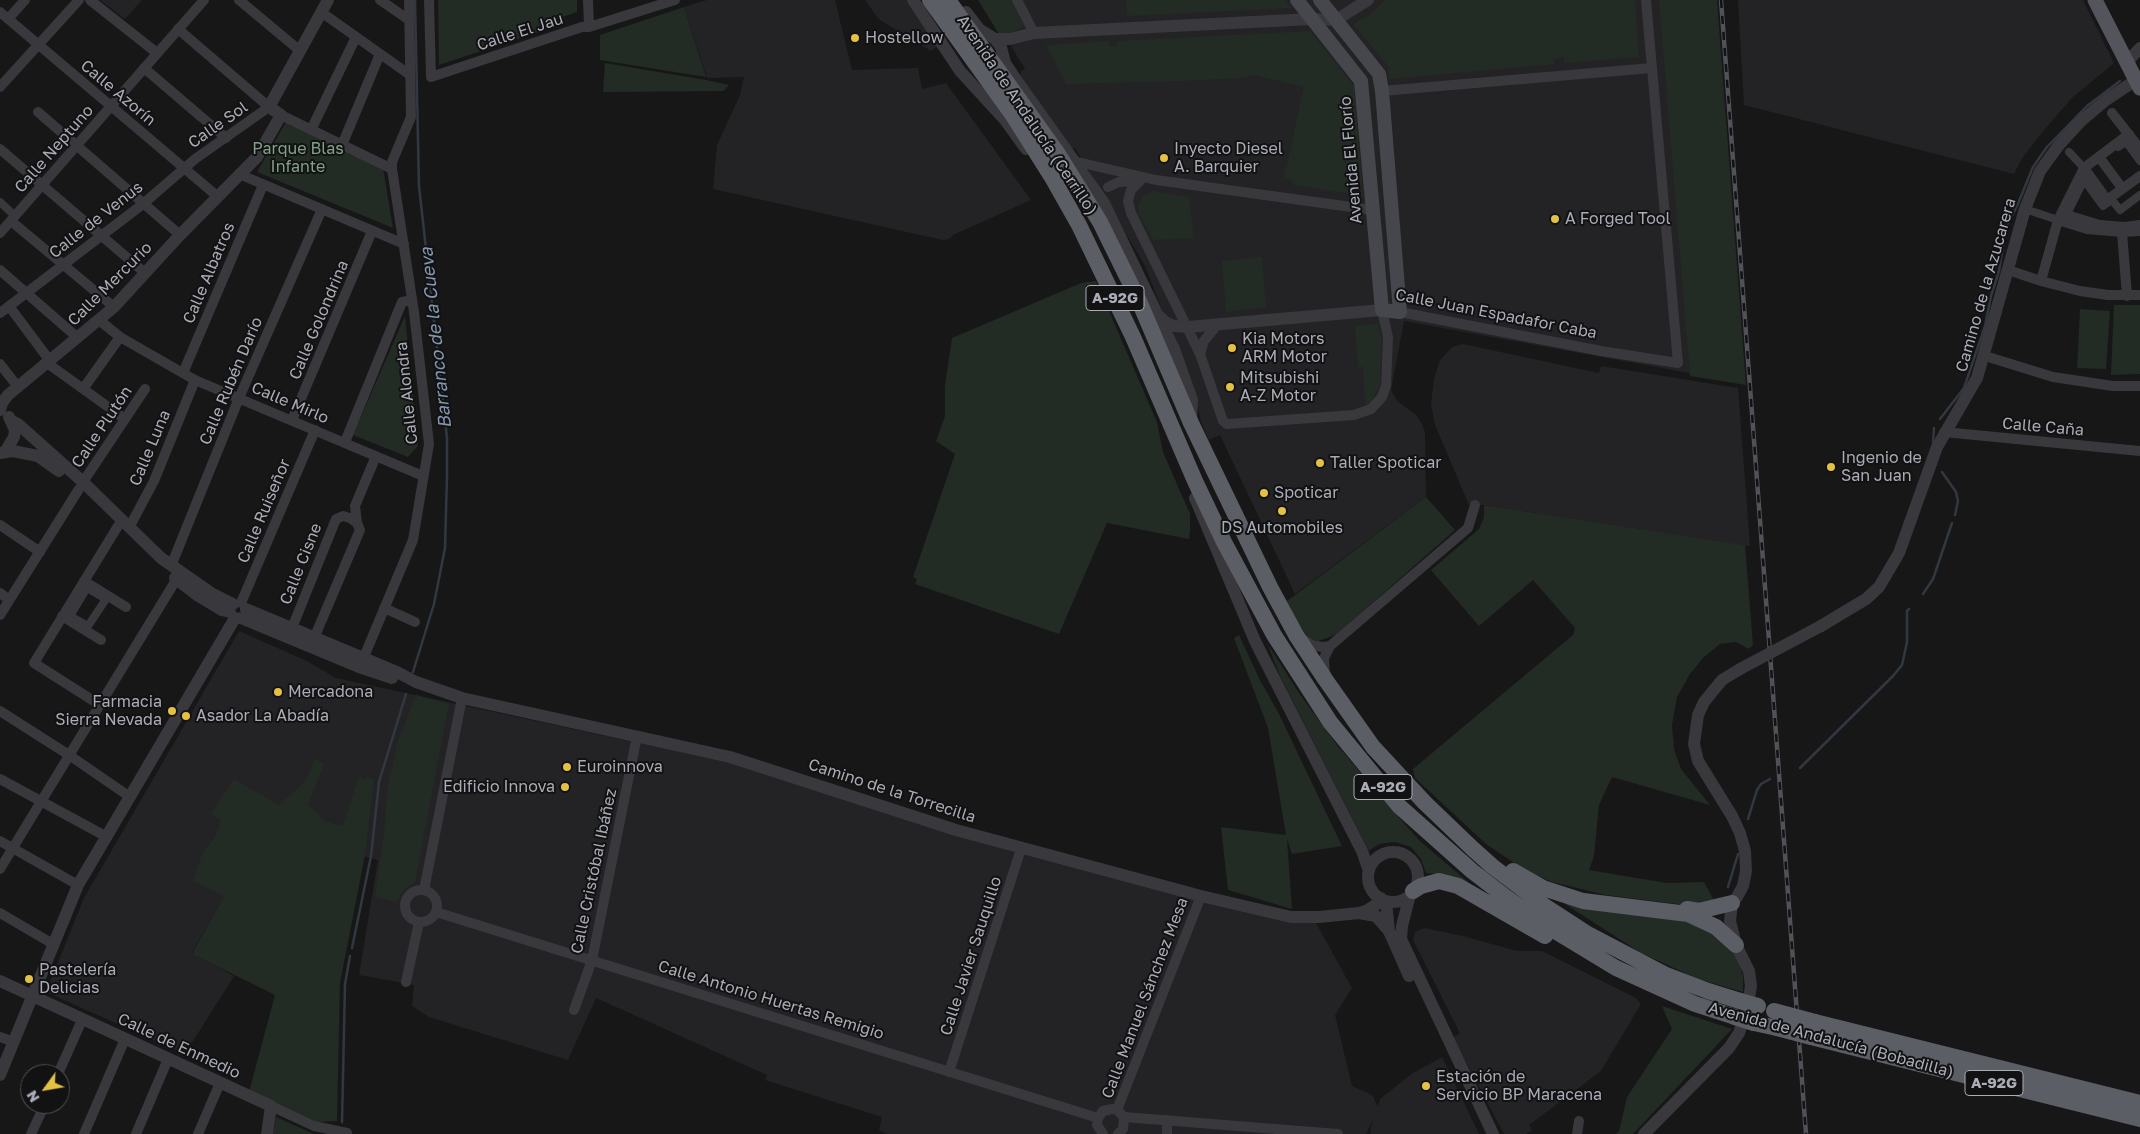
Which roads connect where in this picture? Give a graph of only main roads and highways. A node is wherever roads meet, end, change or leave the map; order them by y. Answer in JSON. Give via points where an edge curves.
{"nodes":[{"id":1,"x":930,"y":0,"type":"edge"},
{"id":2,"x":1297,"y":0,"type":"edge"},
{"id":3,"x":1320,"y":0,"type":"edge"},
{"id":4,"x":2095,"y":0,"type":"edge"},
{"id":5,"x":954,"y":1,"type":"edge"},
{"id":6,"x":980,"y":40,"type":"junction"},
{"id":7,"x":999,"y":68,"type":"junction"},
{"id":8,"x":2138,"y":84,"type":"edge"},
{"id":9,"x":1382,"y":91,"type":"junction"},
{"id":10,"x":1363,"y":93,"type":"junction"},
{"id":11,"x":1391,"y":208,"type":"junction"},
{"id":12,"x":1373,"y":210,"type":"junction"},
{"id":13,"x":1382,"y":310,"type":"joint"},
{"id":14,"x":1169,"y":421,"type":"joint"},
{"id":15,"x":1191,"y":423,"type":"joint"},
{"id":16,"x":1473,"y":849,"type":"junction"},
{"id":17,"x":1412,"y":893,"type":"road end"},
{"id":18,"x":1732,"y":904,"type":"road end"},
{"id":19,"x":1672,"y":911,"type":"junction"},
{"id":20,"x":1736,"y":945,"type":"road end"},
{"id":21,"x":1616,"y":968,"type":"junction"},
{"id":22,"x":1813,"y":1029,"type":"junction"},
{"id":23,"x":2140,"y":1103,"type":"edge"},
{"id":24,"x":2140,"y":1119,"type":"edge"}],
"edges":[{"from":1,"to":6,"type":"highway","name":"Avenida de Andalucía (Cerrillo)","number":"A-92G"},
{"from":2,"to":10,"type":"main road","name":"Avenida El Florío","via":[[1361,81]]},
{"from":3,"to":9,"type":"main road","via":[[1379,74]]},
{"from":4,"to":8,"type":"main road"},
{"from":5,"to":6,"type":"highway","name":"Avenida de Andalucía (Cerrillo)","number":"A-92G"},
{"from":6,"to":7,"type":"highway","name":"Avenida de Andalucía (Cerrillo)","number":"A-92G"},
{"from":7,"to":14,"type":"highway","name":"Avenida de Andalucía (Cerrillo)","number":"A-92G","via":[[1103,272]]},
{"from":7,"to":15,"type":"highway","name":"Avenida de Andalucía (Cerrillo)","number":"A-92G","via":[[1100,222],[1139,301]]},
{"from":9,"to":10,"type":"main road"},
{"from":9,"to":11,"type":"main road"},
{"from":10,"to":12,"type":"main road","name":"Avenida El Florío"},
{"from":11,"to":12,"type":"main road"},
{"from":11,"to":13,"type":"main road","name":"Calle Juan Espadafor Caba","via":[[1400,312]]},
{"from":12,"to":13,"type":"main road","name":"Avenida El Florío"},
{"from":14,"to":21,"type":"highway","name":"Avenida de Andalucía (Bobadilla)","number":"A-92G","via":[[1224,542],[1274,635],[1330,722],[1368,770],[1400,806],[1472,871],[1545,925]]},
{"from":15,"to":16,"type":"highway","name":"Avenida de Andalucía (Bobadilla)","number":"A-92G","via":[[1246,540],[1296,635],[1325,679],[1392,769]]},
{"from":16,"to":19,"type":"highway","via":[[1543,888],[1561,894],[1610,905]]},
{"from":16,"to":22,"type":"highway","name":"Avenida de Andalucía (Bobadilla)","number":"A-92G","bridge":true,"via":[[1546,907],[1586,933],[1666,975],[1774,1011]]},
{"from":17,"to":21,"type":"highway","via":[[1421,886],[1439,881],[1458,886],[1584,958]]},
{"from":18,"to":19,"type":"highway","via":[[1699,911]]},
{"from":19,"to":20,"type":"highway","via":[[1716,926]]},
{"from":21,"to":22,"type":"highway","name":"Avenida de Andalucía (Bobadilla)","number":"A-92G","bridge":true,"via":[[1694,1004],[1754,1023],[1777,1028]]},
{"from":22,"to":23,"type":"highway","name":"Avenida de Andalucía (Bobadilla)","number":"A-92G"},
{"from":22,"to":24,"type":"highway","name":"Avenida de Andalucía (Bobadilla)","number":"A-92G"}]}
